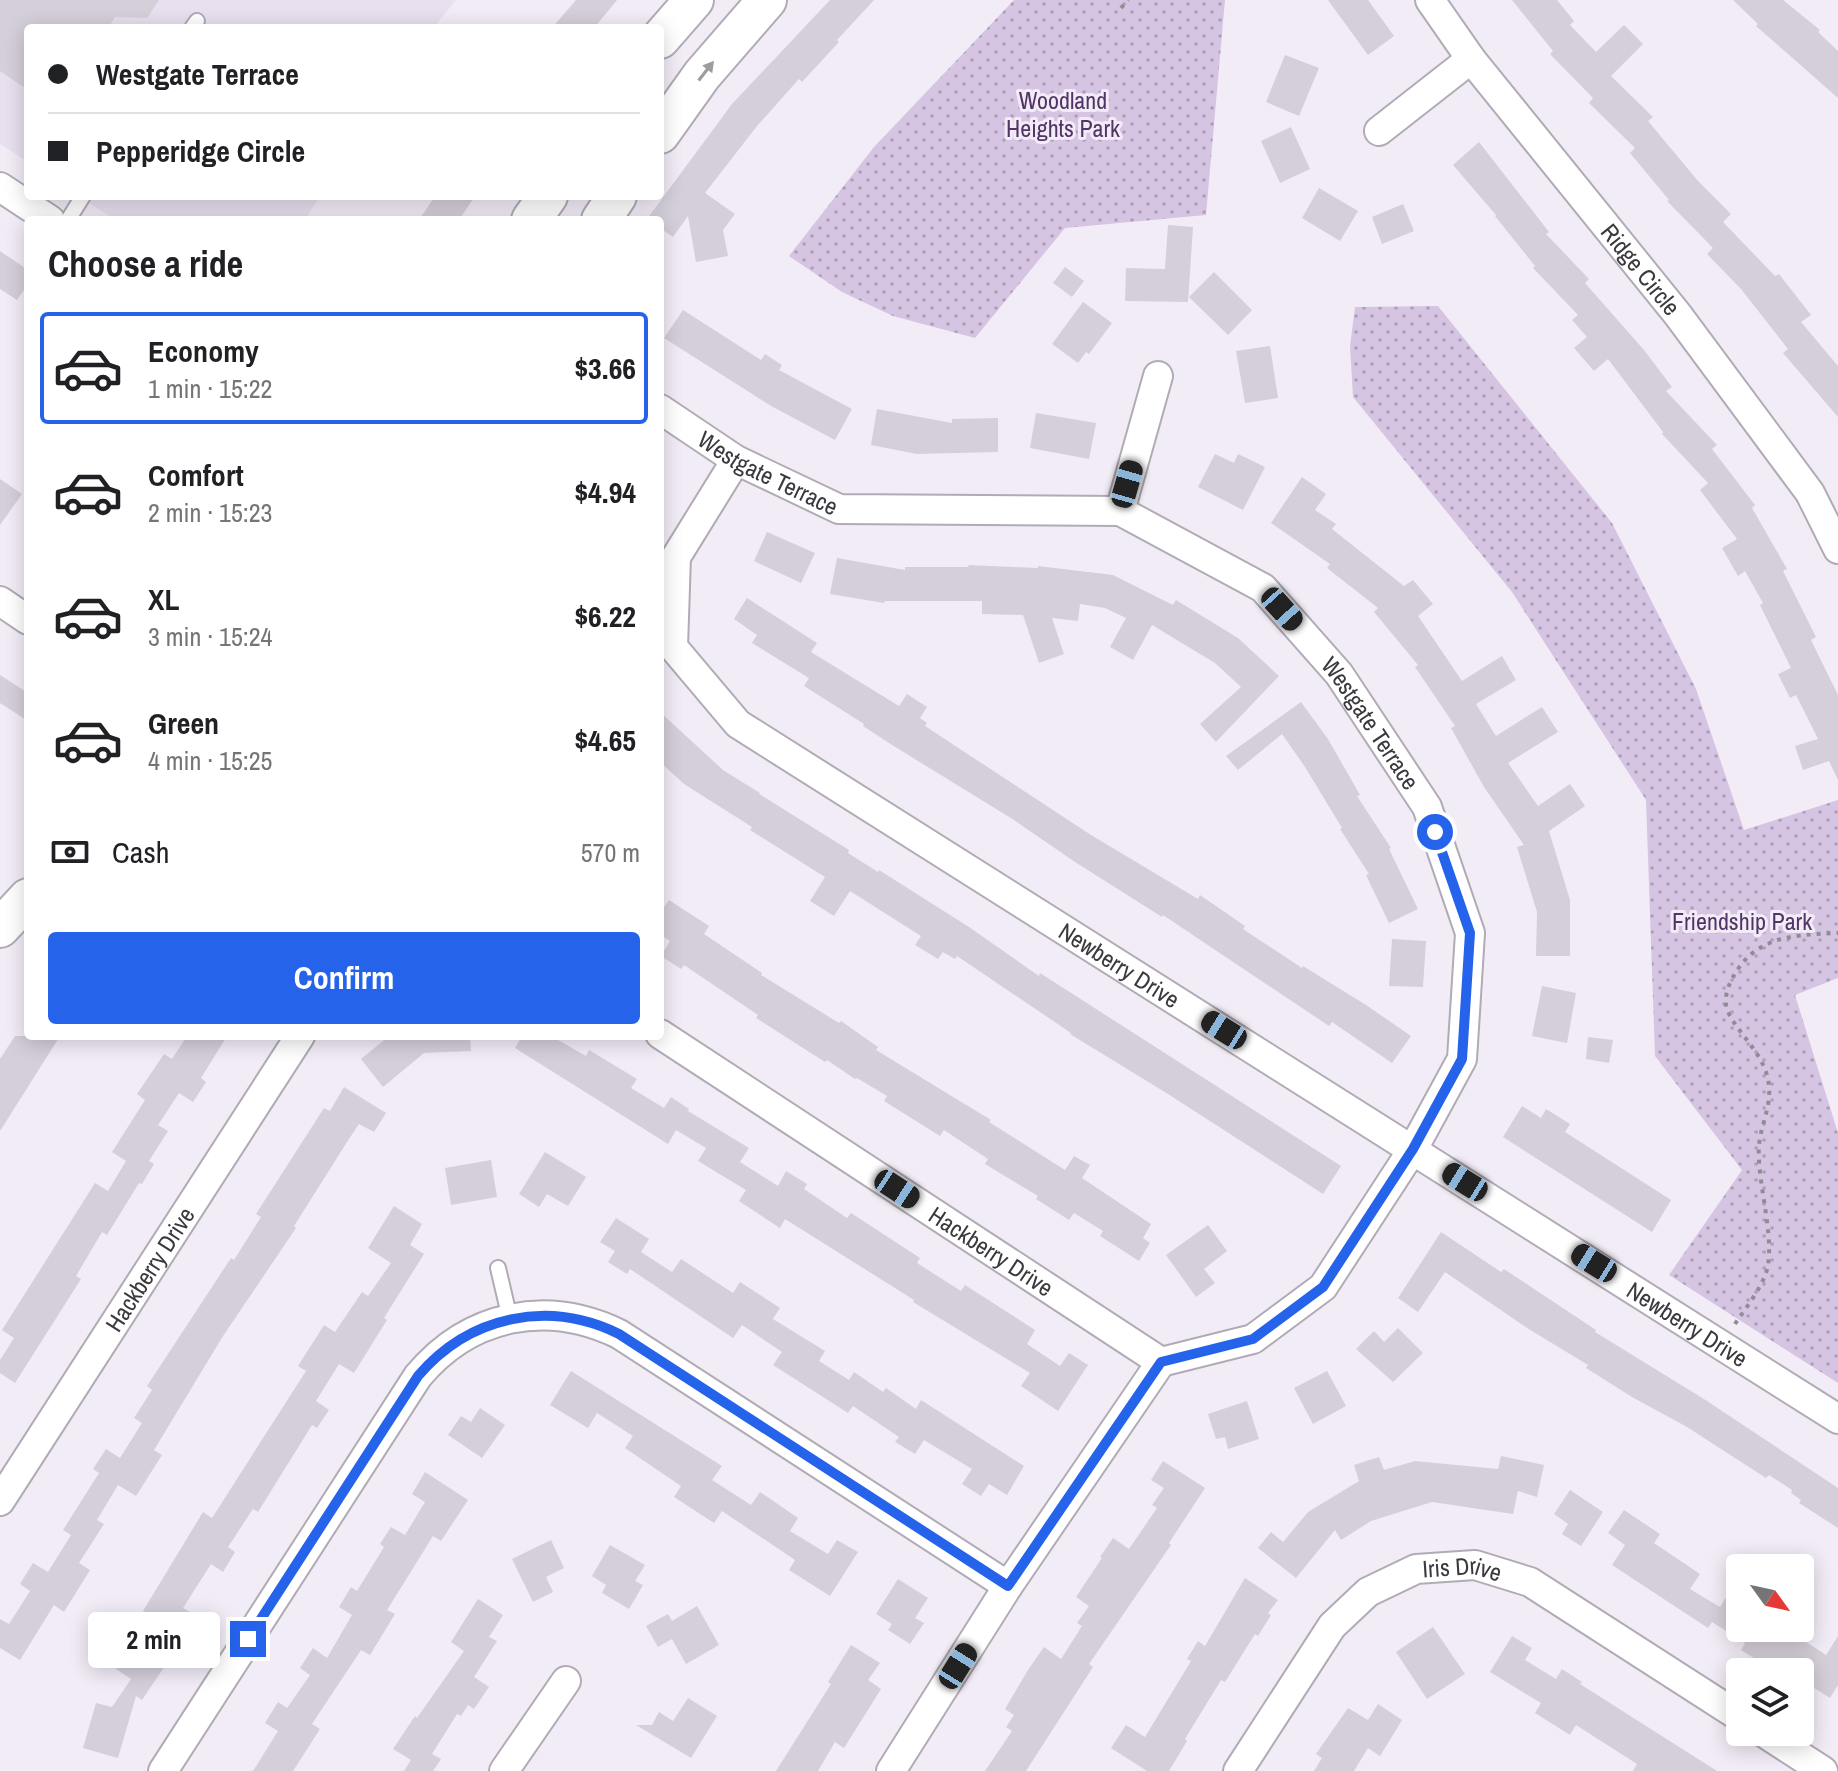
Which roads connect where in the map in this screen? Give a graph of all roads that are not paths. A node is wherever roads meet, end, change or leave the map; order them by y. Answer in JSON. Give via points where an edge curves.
{"nodes":[{"id":1,"x":694,"y":0,"type":"edge"},
{"id":2,"x":767,"y":0,"type":"edge"},
{"id":3,"x":1430,"y":0,"type":"edge"},
{"id":4,"x":664,"y":34,"type":"edge"},
{"id":5,"x":1471,"y":59,"type":"junction"},
{"id":6,"x":664,"y":129,"type":"edge"},
{"id":7,"x":1379,"y":131,"type":"dead end"},
{"id":8,"x":0,"y":187,"type":"edge"},
{"id":9,"x":44,"y":216,"type":"edge"},
{"id":10,"x":1158,"y":376,"type":"dead end"},
{"id":11,"x":664,"y":412,"type":"edge"},
{"id":12,"x":736,"y":460,"type":"junction"},
{"id":13,"x":1120,"y":511,"type":"junction"},
{"id":14,"x":1838,"y":549,"type":"edge"},
{"id":15,"x":0,"y":601,"type":"edge"},
{"id":16,"x":24,"y":617,"type":"edge"},
{"id":17,"x":24,"y":902,"type":"edge"},
{"id":18,"x":0,"y":928,"type":"edge"},
{"id":19,"x":664,"y":1037,"type":"edge"},
{"id":20,"x":297,"y":1040,"type":"edge"},
{"id":21,"x":1413,"y":1149,"type":"junction"},
{"id":22,"x":498,"y":1268,"type":"dead end"},
{"id":23,"x":510,"y":1319,"type":"junction"},
{"id":24,"x":1161,"y":1362,"type":"junction"},
{"id":25,"x":1838,"y":1419,"type":"edge"},
{"id":26,"x":0,"y":1501,"type":"edge"},
{"id":27,"x":1008,"y":1586,"type":"junction"},
{"id":28,"x":566,"y":1681,"type":"dead end"},
{"id":29,"x":1726,"y":1708,"type":"edge"},
{"id":30,"x":1785,"y":1746,"type":"edge"},
{"id":31,"x":163,"y":1771,"type":"edge"},
{"id":32,"x":504,"y":1771,"type":"edge"},
{"id":33,"x":891,"y":1771,"type":"edge"},
{"id":34,"x":1238,"y":1771,"type":"edge"},
{"id":35,"x":1823,"y":1771,"type":"edge"}],
"edges":[{"from":1,"to":4,"type":"street"},
{"from":6,"to":2,"type":"street","one_way":true},
{"from":3,"to":5,"type":"street","name":"Ridge Circle"},
{"from":5,"to":7,"type":"street"},
{"from":5,"to":14,"type":"street","name":"Ridge Circle","via":[[1678,315],[1810,493]]},
{"from":8,"to":9,"type":"street"},
{"from":10,"to":13,"type":"street"},
{"from":11,"to":12,"type":"street","name":"Westgate Terrace"},
{"from":12,"to":13,"type":"street","name":"Westgate Terrace","via":[[839,509]]},
{"from":12,"to":21,"type":"street","name":"Newberry Drive","via":[[676,557],[673,647],[738,724]]},
{"from":13,"to":21,"type":"street","name":"Westgate Terrace","via":[[1263,588],[1339,674],[1427,807],[1470,933],[1462,1059]]},
{"from":15,"to":16,"type":"street"},
{"from":17,"to":18,"type":"street"},
{"from":19,"to":24,"type":"street","name":"Hackberry Drive"},
{"from":20,"to":26,"type":"street","name":"Hackberry Drive"},
{"from":21,"to":24,"type":"street","name":"Westgate Terrace","via":[[1323,1287],[1253,1339]]},
{"from":21,"to":25,"type":"street","name":"Newberry Drive"},
{"from":22,"to":23,"type":"lane"},
{"from":23,"to":27,"type":"street","via":[[566,1316],[619,1334]]},
{"from":23,"to":31,"type":"street","via":[[469,1333],[418,1376]]},
{"from":24,"to":27,"type":"street"},
{"from":27,"to":33,"type":"street"},
{"from":28,"to":32,"type":"street"},
{"from":29,"to":34,"type":"street","name":"Iris Drive","via":[[1530,1582],[1475,1565],[1416,1569],[1368,1592],[1332,1626]]},
{"from":30,"to":35,"type":"street"}]}
